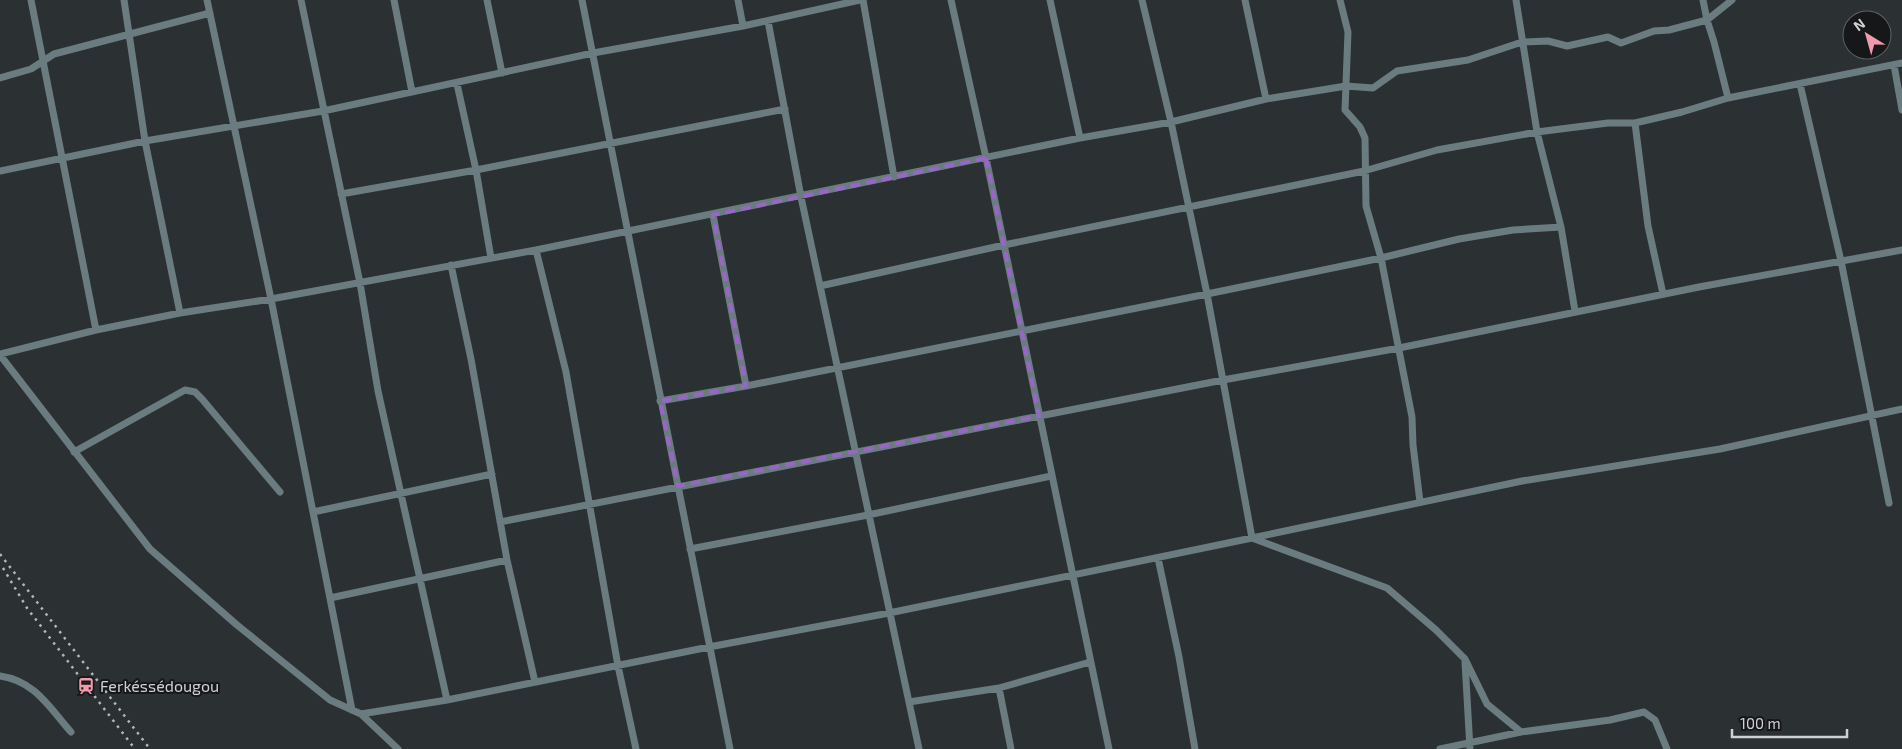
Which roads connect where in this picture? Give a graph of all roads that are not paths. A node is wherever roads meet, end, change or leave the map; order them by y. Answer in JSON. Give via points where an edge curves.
{"nodes":[{"id":1,"x":31,"y":0,"type":"edge"},
{"id":2,"x":124,"y":0,"type":"edge"},
{"id":3,"x":207,"y":0,"type":"edge"},
{"id":4,"x":301,"y":0,"type":"edge"},
{"id":5,"x":394,"y":0,"type":"edge"},
{"id":6,"x":487,"y":0,"type":"edge"},
{"id":7,"x":582,"y":0,"type":"edge"},
{"id":8,"x":738,"y":0,"type":"edge"},
{"id":9,"x":861,"y":0,"type":"edge"},
{"id":10,"x":951,"y":0,"type":"edge"},
{"id":11,"x":1050,"y":0,"type":"edge"},
{"id":12,"x":1142,"y":0,"type":"edge"},
{"id":13,"x":1245,"y":0,"type":"edge"},
{"id":14,"x":1340,"y":0,"type":"edge"},
{"id":15,"x":1516,"y":0,"type":"edge"},
{"id":16,"x":1703,"y":0,"type":"edge"},
{"id":17,"x":1732,"y":0,"type":"edge"},
{"id":18,"x":210,"y":13,"type":"junction"},
{"id":19,"x":1707,"y":20,"type":"junction"},
{"id":20,"x":768,"y":21,"type":"junction"},
{"id":21,"x":743,"y":26,"type":"junction"},
{"id":22,"x":128,"y":34,"type":"junction"},
{"id":23,"x":1522,"y":42,"type":"junction"},
{"id":24,"x":593,"y":53,"type":"junction"},
{"id":25,"x":43,"y":62,"type":"junction"},
{"id":26,"x":1902,"y":63,"type":"edge"},
{"id":27,"x":1894,"y":65,"type":"junction"},
{"id":28,"x":502,"y":72,"type":"junction"},
{"id":29,"x":0,"y":78,"type":"edge"},
{"id":30,"x":457,"y":84,"type":"junction"},
{"id":31,"x":1800,"y":84,"type":"junction"},
{"id":32,"x":1346,"y":86,"type":"junction"},
{"id":33,"x":412,"y":92,"type":"junction"},
{"id":34,"x":1728,"y":98,"type":"junction"},
{"id":35,"x":1266,"y":99,"type":"junction"},
{"id":36,"x":785,"y":109,"type":"junction"},
{"id":37,"x":1902,"y":110,"type":"edge"},
{"id":38,"x":323,"y":111,"type":"junction"},
{"id":39,"x":1171,"y":122,"type":"junction"},
{"id":40,"x":1635,"y":123,"type":"junction"},
{"id":41,"x":234,"y":126,"type":"junction"},
{"id":42,"x":1537,"y":132,"type":"junction"},
{"id":43,"x":1080,"y":138,"type":"junction"},
{"id":44,"x":146,"y":141,"type":"junction"},
{"id":45,"x":610,"y":142,"type":"junction"},
{"id":46,"x":62,"y":158,"type":"junction"},
{"id":47,"x":986,"y":158,"type":"junction"},
{"id":48,"x":476,"y":170,"type":"junction"},
{"id":49,"x":1364,"y":170,"type":"junction"},
{"id":50,"x":0,"y":171,"type":"edge"},
{"id":51,"x":894,"y":177,"type":"junction"},
{"id":52,"x":341,"y":194,"type":"junction"},
{"id":53,"x":801,"y":196,"type":"junction"},
{"id":54,"x":1188,"y":208,"type":"junction"},
{"id":55,"x":713,"y":215,"type":"junction"},
{"id":56,"x":1560,"y":227,"type":"junction"},
{"id":57,"x":627,"y":231,"type":"junction"},
{"id":58,"x":1004,"y":245,"type":"junction"},
{"id":59,"x":536,"y":250,"type":"junction"},
{"id":60,"x":1902,"y":250,"type":"edge"},
{"id":61,"x":491,"y":258,"type":"junction"},
{"id":62,"x":1381,"y":258,"type":"junction"},
{"id":63,"x":1841,"y":261,"type":"junction"},
{"id":64,"x":451,"y":265,"type":"junction"},
{"id":65,"x":360,"y":283,"type":"junction"},
{"id":66,"x":820,"y":286,"type":"junction"},
{"id":67,"x":1207,"y":294,"type":"junction"},
{"id":68,"x":1663,"y":294,"type":"junction"},
{"id":69,"x":271,"y":300,"type":"junction"},
{"id":70,"x":1575,"y":311,"type":"junction"},
{"id":71,"x":180,"y":313,"type":"junction"},
{"id":72,"x":96,"y":330,"type":"junction"},
{"id":73,"x":1021,"y":331,"type":"junction"},
{"id":74,"x":1399,"y":348,"type":"junction"},
{"id":75,"x":0,"y":355,"type":"edge"},
{"id":76,"x":837,"y":367,"type":"junction"},
{"id":77,"x":1223,"y":380,"type":"junction"},
{"id":78,"x":746,"y":386,"type":"junction"},
{"id":79,"x":660,"y":401,"type":"junction"},
{"id":80,"x":1902,"y":409,"type":"edge"},
{"id":81,"x":1038,"y":416,"type":"junction"},
{"id":82,"x":1872,"y":416,"type":"junction"},
{"id":83,"x":74,"y":452,"type":"junction"},
{"id":84,"x":855,"y":452,"type":"junction"},
{"id":85,"x":492,"y":474,"type":"junction"},
{"id":86,"x":1051,"y":476,"type":"junction"},
{"id":87,"x":678,"y":486,"type":"junction"},
{"id":88,"x":280,"y":492,"type":"dead end"},
{"id":89,"x":401,"y":493,"type":"junction"},
{"id":90,"x":1420,"y":502,"type":"junction"},
{"id":91,"x":1889,"y":503,"type":"dead end"},
{"id":92,"x":588,"y":506,"type":"junction"},
{"id":93,"x":313,"y":512,"type":"junction"},
{"id":94,"x":868,"y":515,"type":"junction"},
{"id":95,"x":500,"y":522,"type":"junction"},
{"id":96,"x":1252,"y":538,"type":"junction"},
{"id":97,"x":690,"y":549,"type":"junction"},
{"id":98,"x":1158,"y":558,"type":"junction"},
{"id":99,"x":507,"y":560,"type":"junction"},
{"id":100,"x":1072,"y":576,"type":"junction"},
{"id":101,"x":420,"y":578,"type":"junction"},
{"id":102,"x":330,"y":598,"type":"junction"},
{"id":103,"x":889,"y":613,"type":"junction"},
{"id":104,"x":709,"y":647,"type":"junction"},
{"id":105,"x":1465,"y":659,"type":"junction"},
{"id":106,"x":1090,"y":662,"type":"junction"},
{"id":107,"x":618,"y":666,"type":"junction"},
{"id":108,"x":0,"y":676,"type":"edge"},
{"id":109,"x":536,"y":682,"type":"junction"},
{"id":110,"x":999,"y":688,"type":"junction"},
{"id":111,"x":447,"y":700,"type":"junction"},
{"id":112,"x":909,"y":702,"type":"junction"},
{"id":113,"x":352,"y":710,"type":"junction"},
{"id":114,"x":361,"y":714,"type":"junction"},
{"id":115,"x":71,"y":732,"type":"dead end"},
{"id":116,"x":1521,"y":732,"type":"junction"},
{"id":117,"x":1470,"y":746,"type":"edge"},
{"id":118,"x":398,"y":749,"type":"edge"},
{"id":119,"x":636,"y":749,"type":"edge"},
{"id":120,"x":730,"y":749,"type":"edge"},
{"id":121,"x":919,"y":749,"type":"edge"},
{"id":122,"x":1011,"y":749,"type":"edge"},
{"id":123,"x":1109,"y":749,"type":"edge"},
{"id":124,"x":1195,"y":749,"type":"edge"},
{"id":125,"x":1440,"y":749,"type":"edge"},
{"id":126,"x":1667,"y":749,"type":"edge"}],
"edges":[{"from":1,"to":25,"type":"street"},
{"from":2,"to":22,"type":"street"},
{"from":3,"to":18,"type":"street"},
{"from":4,"to":38,"type":"street"},
{"from":5,"to":33,"type":"street"},
{"from":6,"to":28,"type":"street"},
{"from":7,"to":24,"type":"street"},
{"from":8,"to":21,"type":"street"},
{"from":9,"to":20,"type":"street"},
{"from":9,"to":51,"type":"street"},
{"from":10,"to":47,"type":"street"},
{"from":11,"to":43,"type":"street"},
{"from":12,"to":39,"type":"street"},
{"from":13,"to":35,"type":"street"},
{"from":14,"to":32,"type":"street","via":[[1348,32]]},
{"from":15,"to":23,"type":"street"},
{"from":16,"to":19,"type":"street"},
{"from":17,"to":19,"type":"street"},
{"from":18,"to":22,"type":"street"},
{"from":18,"to":41,"type":"street"},
{"from":19,"to":23,"type":"street","via":[[1621,42],[1608,36],[1567,46]]},
{"from":19,"to":34,"type":"street"},
{"from":20,"to":21,"type":"street"},
{"from":20,"to":36,"type":"street"},
{"from":21,"to":24,"type":"street"},
{"from":22,"to":25,"type":"street","via":[[54,54]]},
{"from":22,"to":44,"type":"street"},
{"from":23,"to":32,"type":"street","via":[[1468,60],[1397,71],[1373,88]]},
{"from":23,"to":42,"type":"street"},
{"from":24,"to":28,"type":"street"},
{"from":24,"to":45,"type":"street"},
{"from":25,"to":29,"type":"street"},
{"from":25,"to":46,"type":"street"},
{"from":26,"to":27,"type":"street"},
{"from":27,"to":31,"type":"street"},
{"from":27,"to":37,"type":"street"},
{"from":28,"to":30,"type":"street"},
{"from":30,"to":33,"type":"street"},
{"from":30,"to":48,"type":"street"},
{"from":31,"to":34,"type":"street"},
{"from":31,"to":63,"type":"street"},
{"from":32,"to":35,"type":"street"},
{"from":32,"to":49,"type":"street","via":[[1345,110],[1365,138]]},
{"from":33,"to":38,"type":"street"},
{"from":34,"to":40,"type":"street"},
{"from":35,"to":39,"type":"street"},
{"from":36,"to":45,"type":"street"},
{"from":36,"to":53,"type":"street"},
{"from":38,"to":41,"type":"street"},
{"from":38,"to":52,"type":"street"},
{"from":39,"to":43,"type":"street"},
{"from":39,"to":54,"type":"street"},
{"from":40,"to":42,"type":"street"},
{"from":40,"to":68,"type":"street","via":[[1648,226]]},
{"from":41,"to":44,"type":"street"},
{"from":41,"to":69,"type":"street"},
{"from":42,"to":49,"type":"street","via":[[1437,150]]},
{"from":42,"to":56,"type":"street"},
{"from":43,"to":47,"type":"street"},
{"from":44,"to":46,"type":"street"},
{"from":44,"to":71,"type":"street"},
{"from":45,"to":48,"type":"street"},
{"from":45,"to":57,"type":"street"},
{"from":46,"to":50,"type":"street"},
{"from":46,"to":72,"type":"street"},
{"from":47,"to":51,"type":"street"},
{"from":47,"to":58,"type":"street"},
{"from":48,"to":52,"type":"street"},
{"from":48,"to":61,"type":"street"},
{"from":49,"to":54,"type":"street"},
{"from":49,"to":62,"type":"street","via":[[1366,206]]},
{"from":51,"to":53,"type":"street"},
{"from":52,"to":65,"type":"street"},
{"from":53,"to":55,"type":"street"},
{"from":53,"to":66,"type":"street"},
{"from":54,"to":58,"type":"street"},
{"from":54,"to":67,"type":"street"},
{"from":55,"to":57,"type":"street"},
{"from":55,"to":78,"type":"street"},
{"from":56,"to":62,"type":"street","via":[[1513,230],[1460,239]]},
{"from":56,"to":70,"type":"street"},
{"from":57,"to":59,"type":"street"},
{"from":57,"to":79,"type":"street"},
{"from":58,"to":66,"type":"street"},
{"from":58,"to":73,"type":"street"},
{"from":59,"to":61,"type":"street"},
{"from":59,"to":92,"type":"street","via":[[566,372]]},
{"from":60,"to":63,"type":"street"},
{"from":61,"to":64,"type":"street"},
{"from":62,"to":67,"type":"street"},
{"from":62,"to":74,"type":"street"},
{"from":63,"to":68,"type":"street"},
{"from":63,"to":82,"type":"street"},
{"from":64,"to":65,"type":"street"},
{"from":64,"to":85,"type":"street"},
{"from":65,"to":69,"type":"street"},
{"from":65,"to":89,"type":"street","via":[[378,391]]},
{"from":66,"to":76,"type":"street"},
{"from":67,"to":73,"type":"street"},
{"from":67,"to":77,"type":"street"},
{"from":68,"to":70,"type":"street"},
{"from":69,"to":71,"type":"street"},
{"from":69,"to":93,"type":"street"},
{"from":70,"to":74,"type":"street"},
{"from":71,"to":72,"type":"street"},
{"from":72,"to":75,"type":"street"},
{"from":73,"to":76,"type":"street"},
{"from":73,"to":81,"type":"street"},
{"from":74,"to":77,"type":"street"},
{"from":74,"to":90,"type":"street","via":[[1412,417]]},
{"from":75,"to":83,"type":"street"},
{"from":76,"to":78,"type":"street"},
{"from":76,"to":84,"type":"street"},
{"from":77,"to":81,"type":"street"},
{"from":77,"to":96,"type":"street"},
{"from":78,"to":79,"type":"street"},
{"from":79,"to":87,"type":"street"},
{"from":80,"to":82,"type":"street"},
{"from":81,"to":84,"type":"street"},
{"from":81,"to":86,"type":"street"},
{"from":82,"to":90,"type":"street","via":[[1720,449],[1522,481]]},
{"from":82,"to":91,"type":"street"},
{"from":83,"to":88,"type":"street","via":[[185,390],[195,392],[202,399]]},
{"from":83,"to":113,"type":"street","via":[[150,549],[267,650],[330,700]]},
{"from":84,"to":87,"type":"street"},
{"from":84,"to":94,"type":"street"},
{"from":85,"to":89,"type":"street"},
{"from":85,"to":95,"type":"street"},
{"from":86,"to":94,"type":"street"},
{"from":86,"to":100,"type":"street"},
{"from":87,"to":92,"type":"street"},
{"from":87,"to":97,"type":"street"},
{"from":89,"to":93,"type":"street"},
{"from":89,"to":101,"type":"street"},
{"from":90,"to":96,"type":"street"},
{"from":92,"to":95,"type":"street"},
{"from":92,"to":107,"type":"street"},
{"from":93,"to":102,"type":"street"},
{"from":94,"to":97,"type":"street"},
{"from":94,"to":103,"type":"street"},
{"from":95,"to":99,"type":"street"},
{"from":96,"to":98,"type":"street"},
{"from":96,"to":105,"type":"street","via":[[1386,588]]},
{"from":97,"to":104,"type":"street"},
{"from":98,"to":100,"type":"street"},
{"from":98,"to":124,"type":"street"},
{"from":99,"to":101,"type":"street"},
{"from":99,"to":109,"type":"street"},
{"from":100,"to":103,"type":"street"},
{"from":100,"to":106,"type":"street"},
{"from":101,"to":102,"type":"street"},
{"from":101,"to":111,"type":"street"},
{"from":102,"to":113,"type":"street"},
{"from":103,"to":104,"type":"street"},
{"from":103,"to":112,"type":"street"},
{"from":104,"to":107,"type":"street"},
{"from":104,"to":120,"type":"street"},
{"from":105,"to":116,"type":"street","via":[[1487,704]]},
{"from":105,"to":117,"type":"street"},
{"from":106,"to":110,"type":"street"},
{"from":106,"to":123,"type":"street"},
{"from":107,"to":109,"type":"street"},
{"from":107,"to":119,"type":"street"},
{"from":108,"to":115,"type":"street","via":[[19,680],[34,689]]},
{"from":109,"to":111,"type":"street"},
{"from":110,"to":112,"type":"street"},
{"from":110,"to":122,"type":"street"},
{"from":111,"to":114,"type":"street"},
{"from":112,"to":121,"type":"street"},
{"from":113,"to":114,"type":"street"},
{"from":114,"to":118,"type":"street"},
{"from":116,"to":117,"type":"street"},
{"from":116,"to":126,"type":"street","via":[[1644,712],[1655,720]]},
{"from":117,"to":125,"type":"street"}]}
